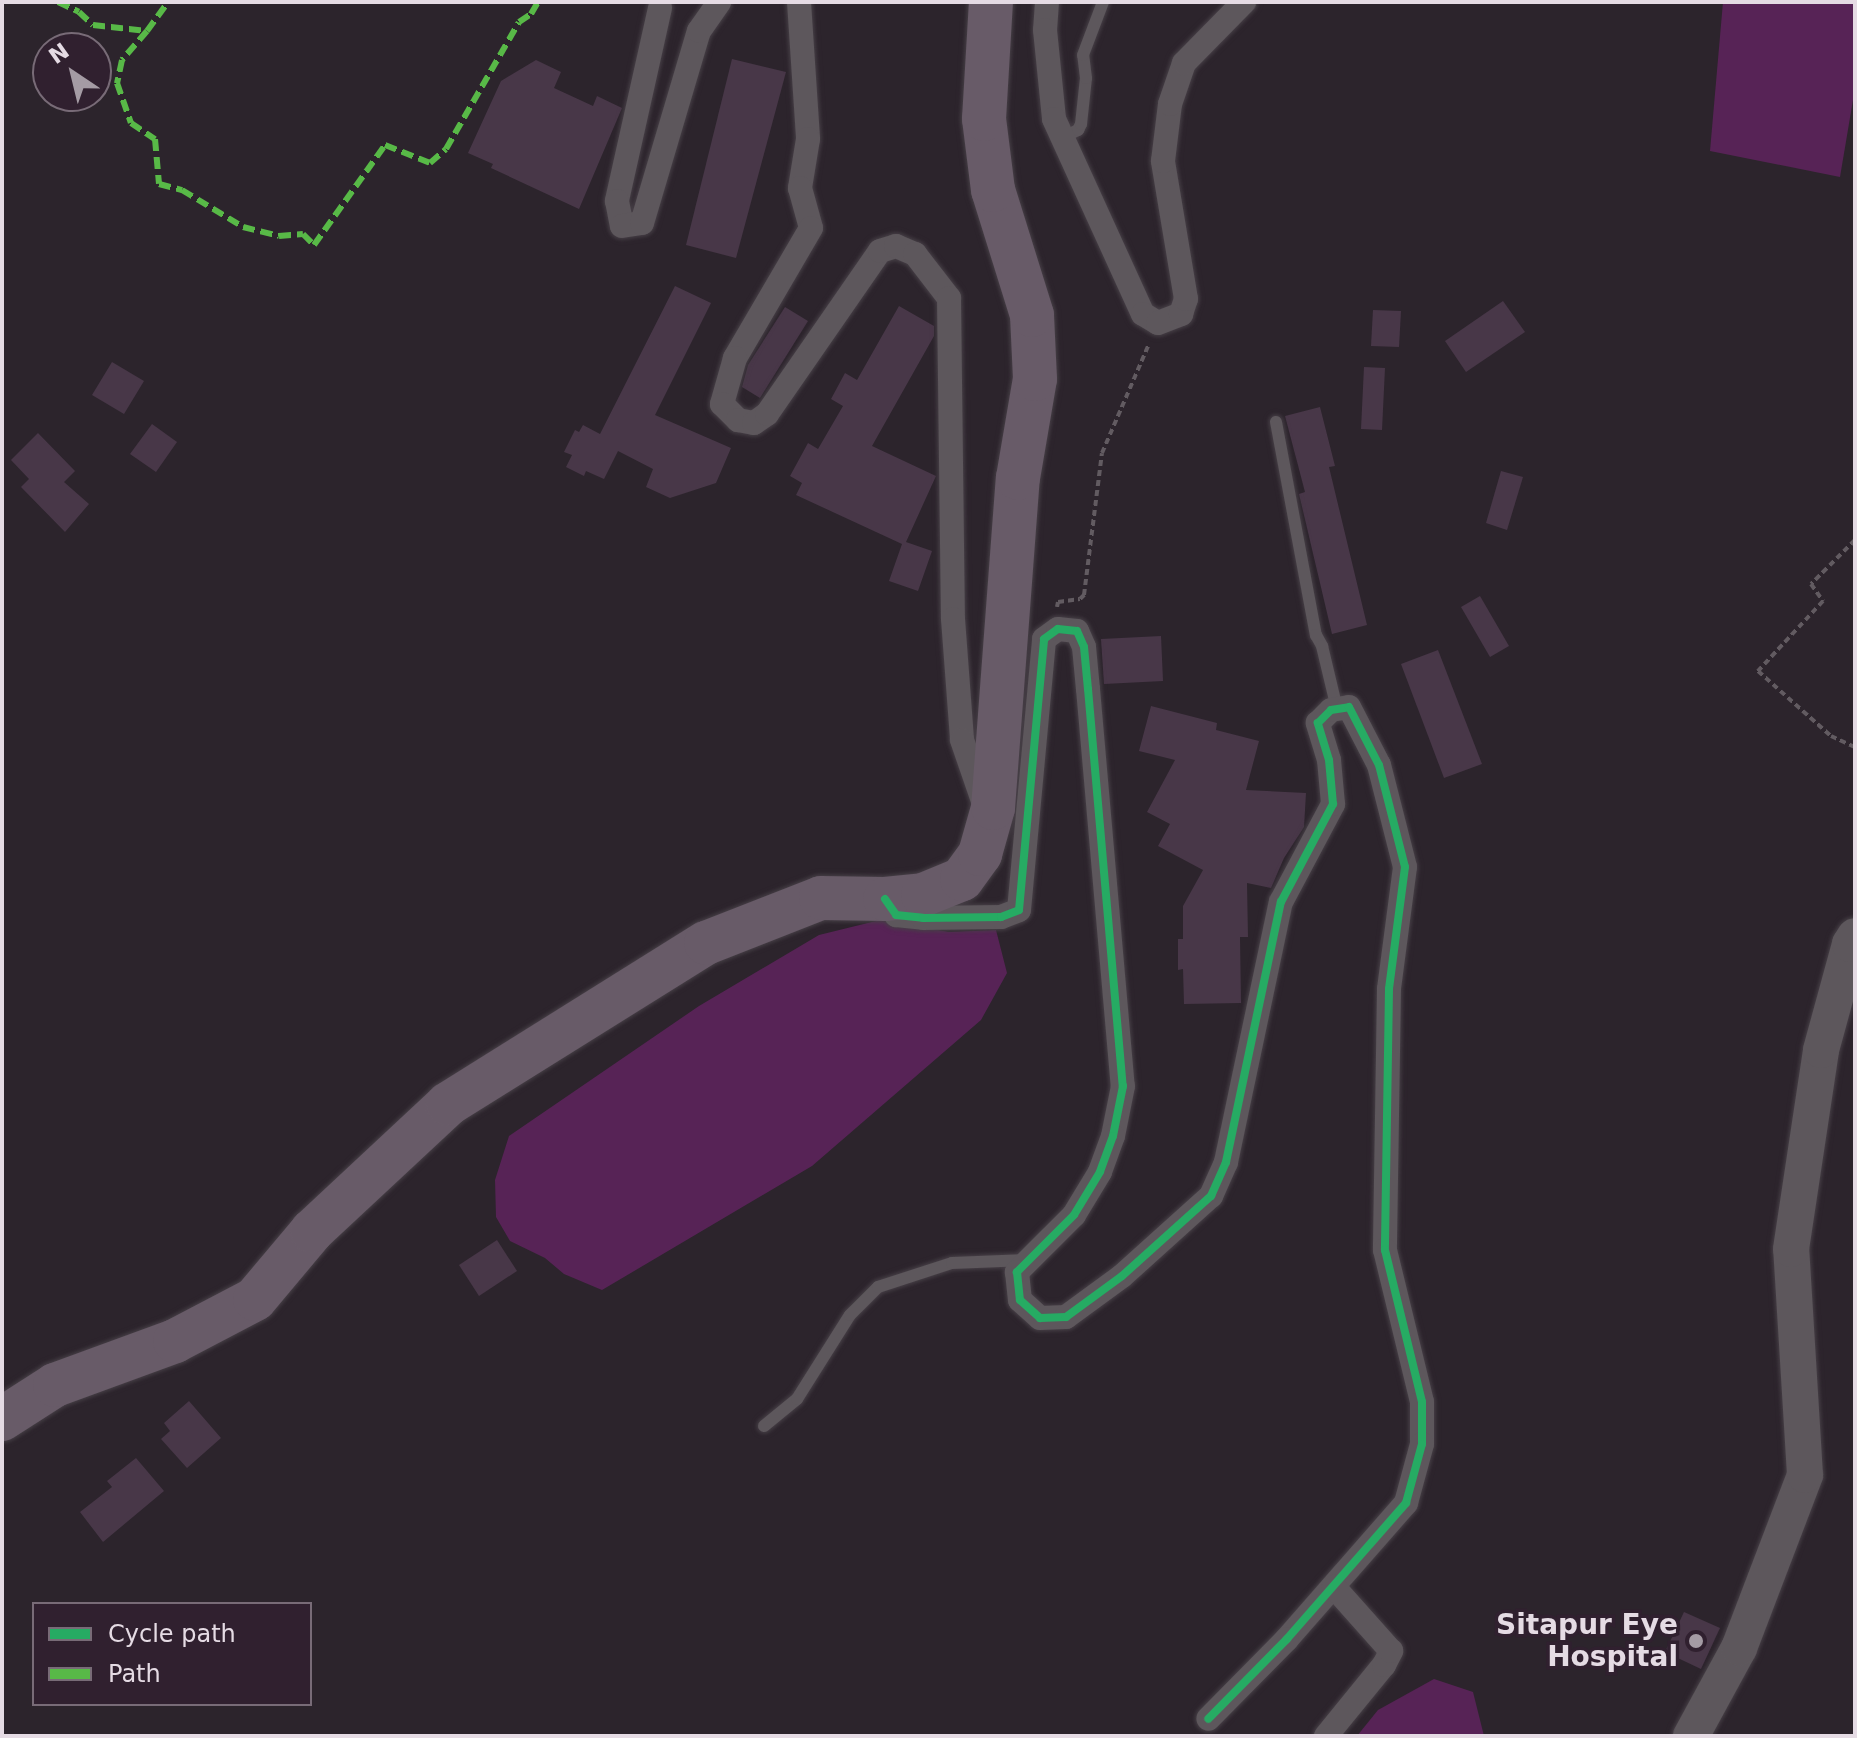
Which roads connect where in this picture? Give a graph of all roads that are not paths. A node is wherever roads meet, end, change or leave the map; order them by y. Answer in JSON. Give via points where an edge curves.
{"nodes":[{"id":1,"x":719,"y":2,"type":"edge"},
{"id":2,"x":799,"y":2,"type":"edge"},
{"id":3,"x":991,"y":2,"type":"edge"},
{"id":4,"x":1047,"y":2,"type":"edge"},
{"id":5,"x":1103,"y":2,"type":"edge"},
{"id":6,"x":1244,"y":2,"type":"edge"},
{"id":7,"x":660,"y":8,"type":"dead end"},
{"id":8,"x":1063,"y":137,"type":"junction"},
{"id":9,"x":1276,"y":422,"type":"dead end"},
{"id":10,"x":1337,"y":709,"type":"junction"},
{"id":11,"x":989,"y":822,"type":"junction"},
{"id":12,"x":885,"y":899,"type":"junction"},
{"id":13,"x":1855,"y":936,"type":"edge"},
{"id":14,"x":1027,"y":1260,"type":"junction"},
{"id":15,"x":2,"y":1419,"type":"edge"},
{"id":16,"x":764,"y":1426,"type":"dead end"},
{"id":17,"x":1334,"y":1587,"type":"junction"},
{"id":18,"x":1208,"y":1719,"type":"dead end"},
{"id":19,"x":1326,"y":1736,"type":"edge"},
{"id":20,"x":1691,"y":1736,"type":"edge"}],
"edges":[{"from":1,"to":7,"type":"street","via":[[699,31],[642,223],[622,226],[617,201]]},
{"from":2,"to":11,"type":"street","via":[[808,139],[800,188],[811,228],[735,358],[722,404],[738,420],[754,423],[767,414],[880,251],[896,246],[915,254],[949,298],[953,619],[962,740]]},
{"from":3,"to":11,"type":"highway","via":[[984,119],[993,190],[1032,315],[1035,379],[1018,478]]},
{"from":4,"to":8,"type":"street","via":[[1054,119]]},
{"from":5,"to":8,"type":"lane","via":[[1083,55],[1081,124]]},
{"from":6,"to":8,"type":"street","via":[[1184,63],[1170,104],[1163,161],[1186,299],[1181,314],[1158,323],[1143,314]]},
{"from":9,"to":10,"type":"lane","via":[[1316,635]]},
{"from":10,"to":14,"type":"street","via":[[1318,723],[1329,760],[1333,804],[1281,902],[1226,1162],[1211,1196],[1122,1276],[1066,1317],[1040,1318],[1020,1300],[1017,1272]]},
{"from":10,"to":17,"type":"street","via":[[1349,707],[1357,716],[1379,765],[1405,867],[1389,989],[1385,1250],[1422,1402],[1422,1444],[1406,1503]]},
{"from":11,"to":12,"type":"highway","via":[[980,854],[962,879],[923,895]]},
{"from":12,"to":14,"type":"street","via":[[896,915],[923,918],[1001,917],[1019,910],[1044,639],[1058,629],[1077,631],[1084,647],[1123,1086],[1100,1172],[1074,1215]]},
{"from":12,"to":15,"type":"highway","via":[[821,898],[706,943],[448,1104],[312,1231],[255,1299],[175,1341],[55,1385]]},
{"from":13,"to":20,"type":"main road","via":[[1821,1050],[1791,1249],[1805,1475],[1739,1648]]},
{"from":14,"to":16,"type":"lane","via":[[952,1263],[878,1287],[850,1315],[797,1399]]},
{"from":17,"to":18,"type":"street"},
{"from":17,"to":19,"type":"street","via":[[1391,1651]]}]}
